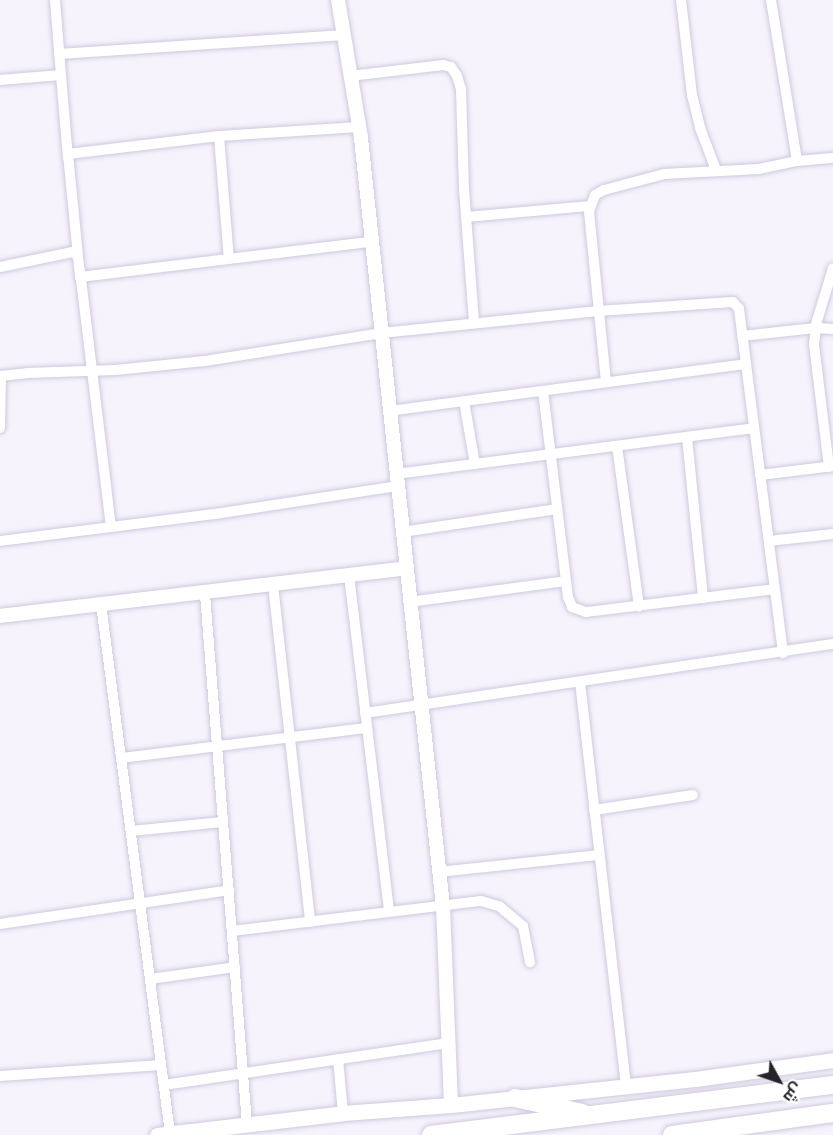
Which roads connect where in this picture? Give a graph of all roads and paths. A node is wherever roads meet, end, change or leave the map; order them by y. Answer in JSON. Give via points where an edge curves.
{"nodes":[{"id":1,"x":55,"y":0,"type":"edge"},
{"id":2,"x":338,"y":0,"type":"edge"},
{"id":3,"x":681,"y":0,"type":"edge"},
{"id":4,"x":771,"y":0,"type":"edge"},
{"id":5,"x":344,"y":35,"type":"junction"},
{"id":6,"x":59,"y":54,"type":"junction"},
{"id":7,"x":61,"y":75,"type":"junction"},
{"id":8,"x":350,"y":76,"type":"junction"},
{"id":9,"x":0,"y":81,"type":"edge"},
{"id":10,"x":359,"y":127,"type":"junction"},
{"id":11,"x":219,"y":136,"type":"junction"},
{"id":12,"x":68,"y":153,"type":"junction"},
{"id":13,"x":833,"y":158,"type":"edge"},
{"id":14,"x":797,"y":161,"type":"junction"},
{"id":15,"x":716,"y":170,"type":"junction"},
{"id":16,"x":589,"y":206,"type":"junction"},
{"id":17,"x":466,"y":217,"type":"junction"},
{"id":18,"x":371,"y":242,"type":"junction"},
{"id":19,"x":77,"y":251,"type":"junction"},
{"id":20,"x":229,"y":259,"type":"junction"},
{"id":21,"x":0,"y":267,"type":"edge"},
{"id":22,"x":833,"y":268,"type":"edge"},
{"id":23,"x":80,"y":277,"type":"junction"},
{"id":24,"x":598,"y":311,"type":"junction"},
{"id":25,"x":474,"y":323,"type":"junction"},
{"id":26,"x":816,"y":328,"type":"junction"},
{"id":27,"x":833,"y":329,"type":"edge"},
{"id":28,"x":381,"y":333,"type":"junction"},
{"id":29,"x":742,"y":336,"type":"junction"},
{"id":30,"x":746,"y":364,"type":"junction"},
{"id":31,"x":94,"y":371,"type":"junction"},
{"id":32,"x":1,"y":376,"type":"edge"},
{"id":33,"x":606,"y":382,"type":"junction"},
{"id":34,"x":543,"y":391,"type":"junction"},
{"id":35,"x":464,"y":401,"type":"junction"},
{"id":36,"x":389,"y":411,"type":"junction"},
{"id":37,"x":0,"y":428,"type":"edge"},
{"id":38,"x":754,"y":428,"type":"junction"},
{"id":39,"x":687,"y":436,"type":"junction"},
{"id":40,"x":617,"y":446,"type":"junction"},
{"id":41,"x":551,"y":454,"type":"junction"},
{"id":42,"x":475,"y":464,"type":"junction"},
{"id":43,"x":831,"y":467,"type":"edge"},
{"id":44,"x":760,"y":475,"type":"junction"},
{"id":45,"x":396,"y":480,"type":"junction"},
{"id":46,"x":557,"y":509,"type":"junction"},
{"id":47,"x":111,"y":527,"type":"junction"},
{"id":48,"x":402,"y":532,"type":"junction"},
{"id":49,"x":833,"y":534,"type":"edge"},
{"id":50,"x":0,"y":540,"type":"edge"},
{"id":51,"x":769,"y":541,"type":"junction"},
{"id":52,"x":406,"y":568,"type":"junction"},
{"id":53,"x":349,"y":575,"type":"junction"},
{"id":54,"x":566,"y":581,"type":"junction"},
{"id":55,"x":273,"y":585,"type":"junction"},
{"id":56,"x":775,"y":589,"type":"junction"},
{"id":57,"x":204,"y":594,"type":"junction"},
{"id":58,"x":703,"y":598,"type":"junction"},
{"id":59,"x":409,"y":602,"type":"junction"},
{"id":60,"x":101,"y":604,"type":"junction"},
{"id":61,"x":639,"y":606,"type":"junction"},
{"id":62,"x":0,"y":616,"type":"edge"},
{"id":63,"x":833,"y":644,"type":"edge"},
{"id":64,"x":783,"y":652,"type":"junction"},
{"id":65,"x":580,"y":682,"type":"junction"},
{"id":66,"x":420,"y":706,"type":"junction"},
{"id":67,"x":365,"y":712,"type":"junction"},
{"id":68,"x":367,"y":728,"type":"junction"},
{"id":69,"x":290,"y":738,"type":"junction"},
{"id":70,"x":217,"y":747,"type":"junction"},
{"id":71,"x":121,"y":758,"type":"junction"},
{"id":72,"x":693,"y":795,"type":"dead end"},
{"id":73,"x":594,"y":810,"type":"junction"},
{"id":74,"x":223,"y":822,"type":"junction"},
{"id":75,"x":131,"y":831,"type":"junction"},
{"id":76,"x":599,"y":855,"type":"junction"},
{"id":77,"x":439,"y":872,"type":"junction"},
{"id":78,"x":229,"y":890,"type":"junction"},
{"id":79,"x":140,"y":904,"type":"junction"},
{"id":80,"x":443,"y":906,"type":"junction"},
{"id":81,"x":389,"y":912,"type":"junction"},
{"id":82,"x":310,"y":922,"type":"junction"},
{"id":83,"x":0,"y":924,"type":"edge"},
{"id":84,"x":232,"y":932,"type":"junction"},
{"id":85,"x":530,"y":962,"type":"dead end"},
{"id":86,"x":235,"y":967,"type":"junction"},
{"id":87,"x":150,"y":979,"type":"junction"},
{"id":88,"x":447,"y":1043,"type":"junction"},
{"id":89,"x":338,"y":1059,"type":"junction"},
{"id":90,"x":833,"y":1059,"type":"edge"},
{"id":91,"x":161,"y":1065,"type":"junction"},
{"id":92,"x":244,"y":1073,"type":"junction"},
{"id":93,"x":0,"y":1076,"type":"edge"},
{"id":94,"x":164,"y":1085,"type":"junction"},
{"id":95,"x":833,"y":1085,"type":"edge"},
{"id":96,"x":626,"y":1086,"type":"junction"},
{"id":97,"x":515,"y":1098,"type":"junction"},
{"id":98,"x":451,"y":1105,"type":"junction"},
{"id":99,"x":343,"y":1113,"type":"junction"},
{"id":100,"x":833,"y":1113,"type":"edge"},
{"id":101,"x":595,"y":1116,"type":"junction"},
{"id":102,"x":248,"y":1124,"type":"junction"},
{"id":103,"x":164,"y":1134,"type":"edge"},
{"id":104,"x":431,"y":1135,"type":"edge"},
{"id":105,"x":672,"y":1135,"type":"edge"}],
"edges":[{"from":1,"to":6,"type":"street"},
{"from":2,"to":5,"type":"street"},
{"from":3,"to":15,"type":"street","via":[[692,95]]},
{"from":4,"to":14,"type":"street"},
{"from":5,"to":6,"type":"street"},
{"from":5,"to":8,"type":"street"},
{"from":6,"to":7,"type":"street"},
{"from":7,"to":9,"type":"street"},
{"from":7,"to":12,"type":"street"},
{"from":8,"to":10,"type":"street"},
{"from":8,"to":17,"type":"street","via":[[443,65],[454,70],[461,88]]},
{"from":10,"to":11,"type":"street"},
{"from":10,"to":18,"type":"street"},
{"from":11,"to":12,"type":"street"},
{"from":11,"to":20,"type":"street"},
{"from":12,"to":19,"type":"street"},
{"from":12,"to":23,"type":"street"},
{"from":13,"to":14,"type":"street"},
{"from":14,"to":15,"type":"street","via":[[769,168]]},
{"from":15,"to":16,"type":"street","via":[[664,174],[604,190]]},
{"from":16,"to":17,"type":"street"},
{"from":16,"to":24,"type":"street"},
{"from":17,"to":25,"type":"street"},
{"from":18,"to":20,"type":"street"},
{"from":18,"to":28,"type":"street"},
{"from":19,"to":21,"type":"street"},
{"from":19,"to":23,"type":"street"},
{"from":20,"to":23,"type":"street"},
{"from":22,"to":26,"type":"street"},
{"from":23,"to":31,"type":"street"},
{"from":24,"to":25,"type":"street"},
{"from":24,"to":29,"type":"street","via":[[730,302],[739,309]]},
{"from":24,"to":33,"type":"street"},
{"from":25,"to":28,"type":"street"},
{"from":26,"to":27,"type":"street"},
{"from":26,"to":29,"type":"street"},
{"from":26,"to":43,"type":"street","via":[[814,344]]},
{"from":28,"to":31,"type":"street","via":[[205,362]]},
{"from":28,"to":36,"type":"street"},
{"from":29,"to":30,"type":"street"},
{"from":30,"to":33,"type":"street"},
{"from":30,"to":38,"type":"street"},
{"from":31,"to":32,"type":"street"},
{"from":31,"to":47,"type":"street"},
{"from":32,"to":37,"type":"street"},
{"from":33,"to":34,"type":"street"},
{"from":34,"to":35,"type":"street"},
{"from":34,"to":41,"type":"street"},
{"from":35,"to":36,"type":"street"},
{"from":35,"to":42,"type":"street"},
{"from":36,"to":45,"type":"street"},
{"from":38,"to":39,"type":"street"},
{"from":38,"to":44,"type":"street"},
{"from":39,"to":40,"type":"street"},
{"from":39,"to":58,"type":"street"},
{"from":40,"to":41,"type":"street"},
{"from":40,"to":61,"type":"street"},
{"from":41,"to":42,"type":"street"},
{"from":41,"to":46,"type":"street"},
{"from":42,"to":45,"type":"street"},
{"from":43,"to":44,"type":"street"},
{"from":44,"to":51,"type":"street"},
{"from":45,"to":47,"type":"street"},
{"from":45,"to":48,"type":"street"},
{"from":46,"to":48,"type":"street"},
{"from":46,"to":54,"type":"street"},
{"from":47,"to":50,"type":"street"},
{"from":48,"to":52,"type":"street"},
{"from":49,"to":51,"type":"street"},
{"from":51,"to":56,"type":"street"},
{"from":52,"to":53,"type":"street"},
{"from":52,"to":59,"type":"street"},
{"from":53,"to":55,"type":"street"},
{"from":53,"to":67,"type":"street"},
{"from":54,"to":59,"type":"street"},
{"from":54,"to":61,"type":"street","via":[[569,603],[578,611]]},
{"from":55,"to":57,"type":"street"},
{"from":55,"to":69,"type":"street"},
{"from":56,"to":58,"type":"street"},
{"from":56,"to":64,"type":"street"},
{"from":57,"to":60,"type":"street"},
{"from":57,"to":70,"type":"street"},
{"from":58,"to":61,"type":"street"},
{"from":59,"to":66,"type":"street"},
{"from":60,"to":62,"type":"street"},
{"from":60,"to":71,"type":"street"},
{"from":63,"to":64,"type":"street"},
{"from":64,"to":65,"type":"street"},
{"from":65,"to":66,"type":"street"},
{"from":65,"to":73,"type":"street"},
{"from":66,"to":67,"type":"street"},
{"from":66,"to":77,"type":"street"},
{"from":67,"to":68,"type":"street"},
{"from":68,"to":69,"type":"street"},
{"from":68,"to":81,"type":"street"},
{"from":69,"to":70,"type":"street"},
{"from":69,"to":82,"type":"street"},
{"from":70,"to":71,"type":"street"},
{"from":70,"to":74,"type":"street"},
{"from":71,"to":75,"type":"street"},
{"from":72,"to":73,"type":"street"},
{"from":73,"to":76,"type":"street"},
{"from":74,"to":75,"type":"street"},
{"from":74,"to":78,"type":"street"},
{"from":75,"to":79,"type":"street"},
{"from":76,"to":77,"type":"street"},
{"from":76,"to":96,"type":"street"},
{"from":77,"to":80,"type":"street"},
{"from":78,"to":79,"type":"street"},
{"from":78,"to":84,"type":"street"},
{"from":79,"to":83,"type":"street"},
{"from":79,"to":87,"type":"street"},
{"from":80,"to":81,"type":"street"},
{"from":80,"to":85,"type":"street","via":[[481,901],[499,906],[523,926]]},
{"from":80,"to":88,"type":"street"},
{"from":81,"to":82,"type":"street"},
{"from":82,"to":84,"type":"street"},
{"from":84,"to":86,"type":"street"},
{"from":86,"to":87,"type":"street"},
{"from":86,"to":92,"type":"street"},
{"from":87,"to":91,"type":"street"},
{"from":88,"to":89,"type":"street"},
{"from":88,"to":98,"type":"street"},
{"from":89,"to":92,"type":"street"},
{"from":89,"to":99,"type":"street"},
{"from":90,"to":96,"type":"main road"},
{"from":91,"to":93,"type":"street"},
{"from":91,"to":94,"type":"street"},
{"from":92,"to":94,"type":"street"},
{"from":92,"to":102,"type":"street"},
{"from":94,"to":103,"type":"street"},
{"from":95,"to":101,"type":"highway"},
{"from":96,"to":97,"type":"main road"},
{"from":97,"to":98,"type":"main road"},
{"from":97,"to":101,"type":"highway"},
{"from":98,"to":99,"type":"main road"},
{"from":99,"to":102,"type":"main road"},
{"from":100,"to":105,"type":"highway"},
{"from":101,"to":104,"type":"highway"},
{"from":102,"to":103,"type":"main road"}]}
